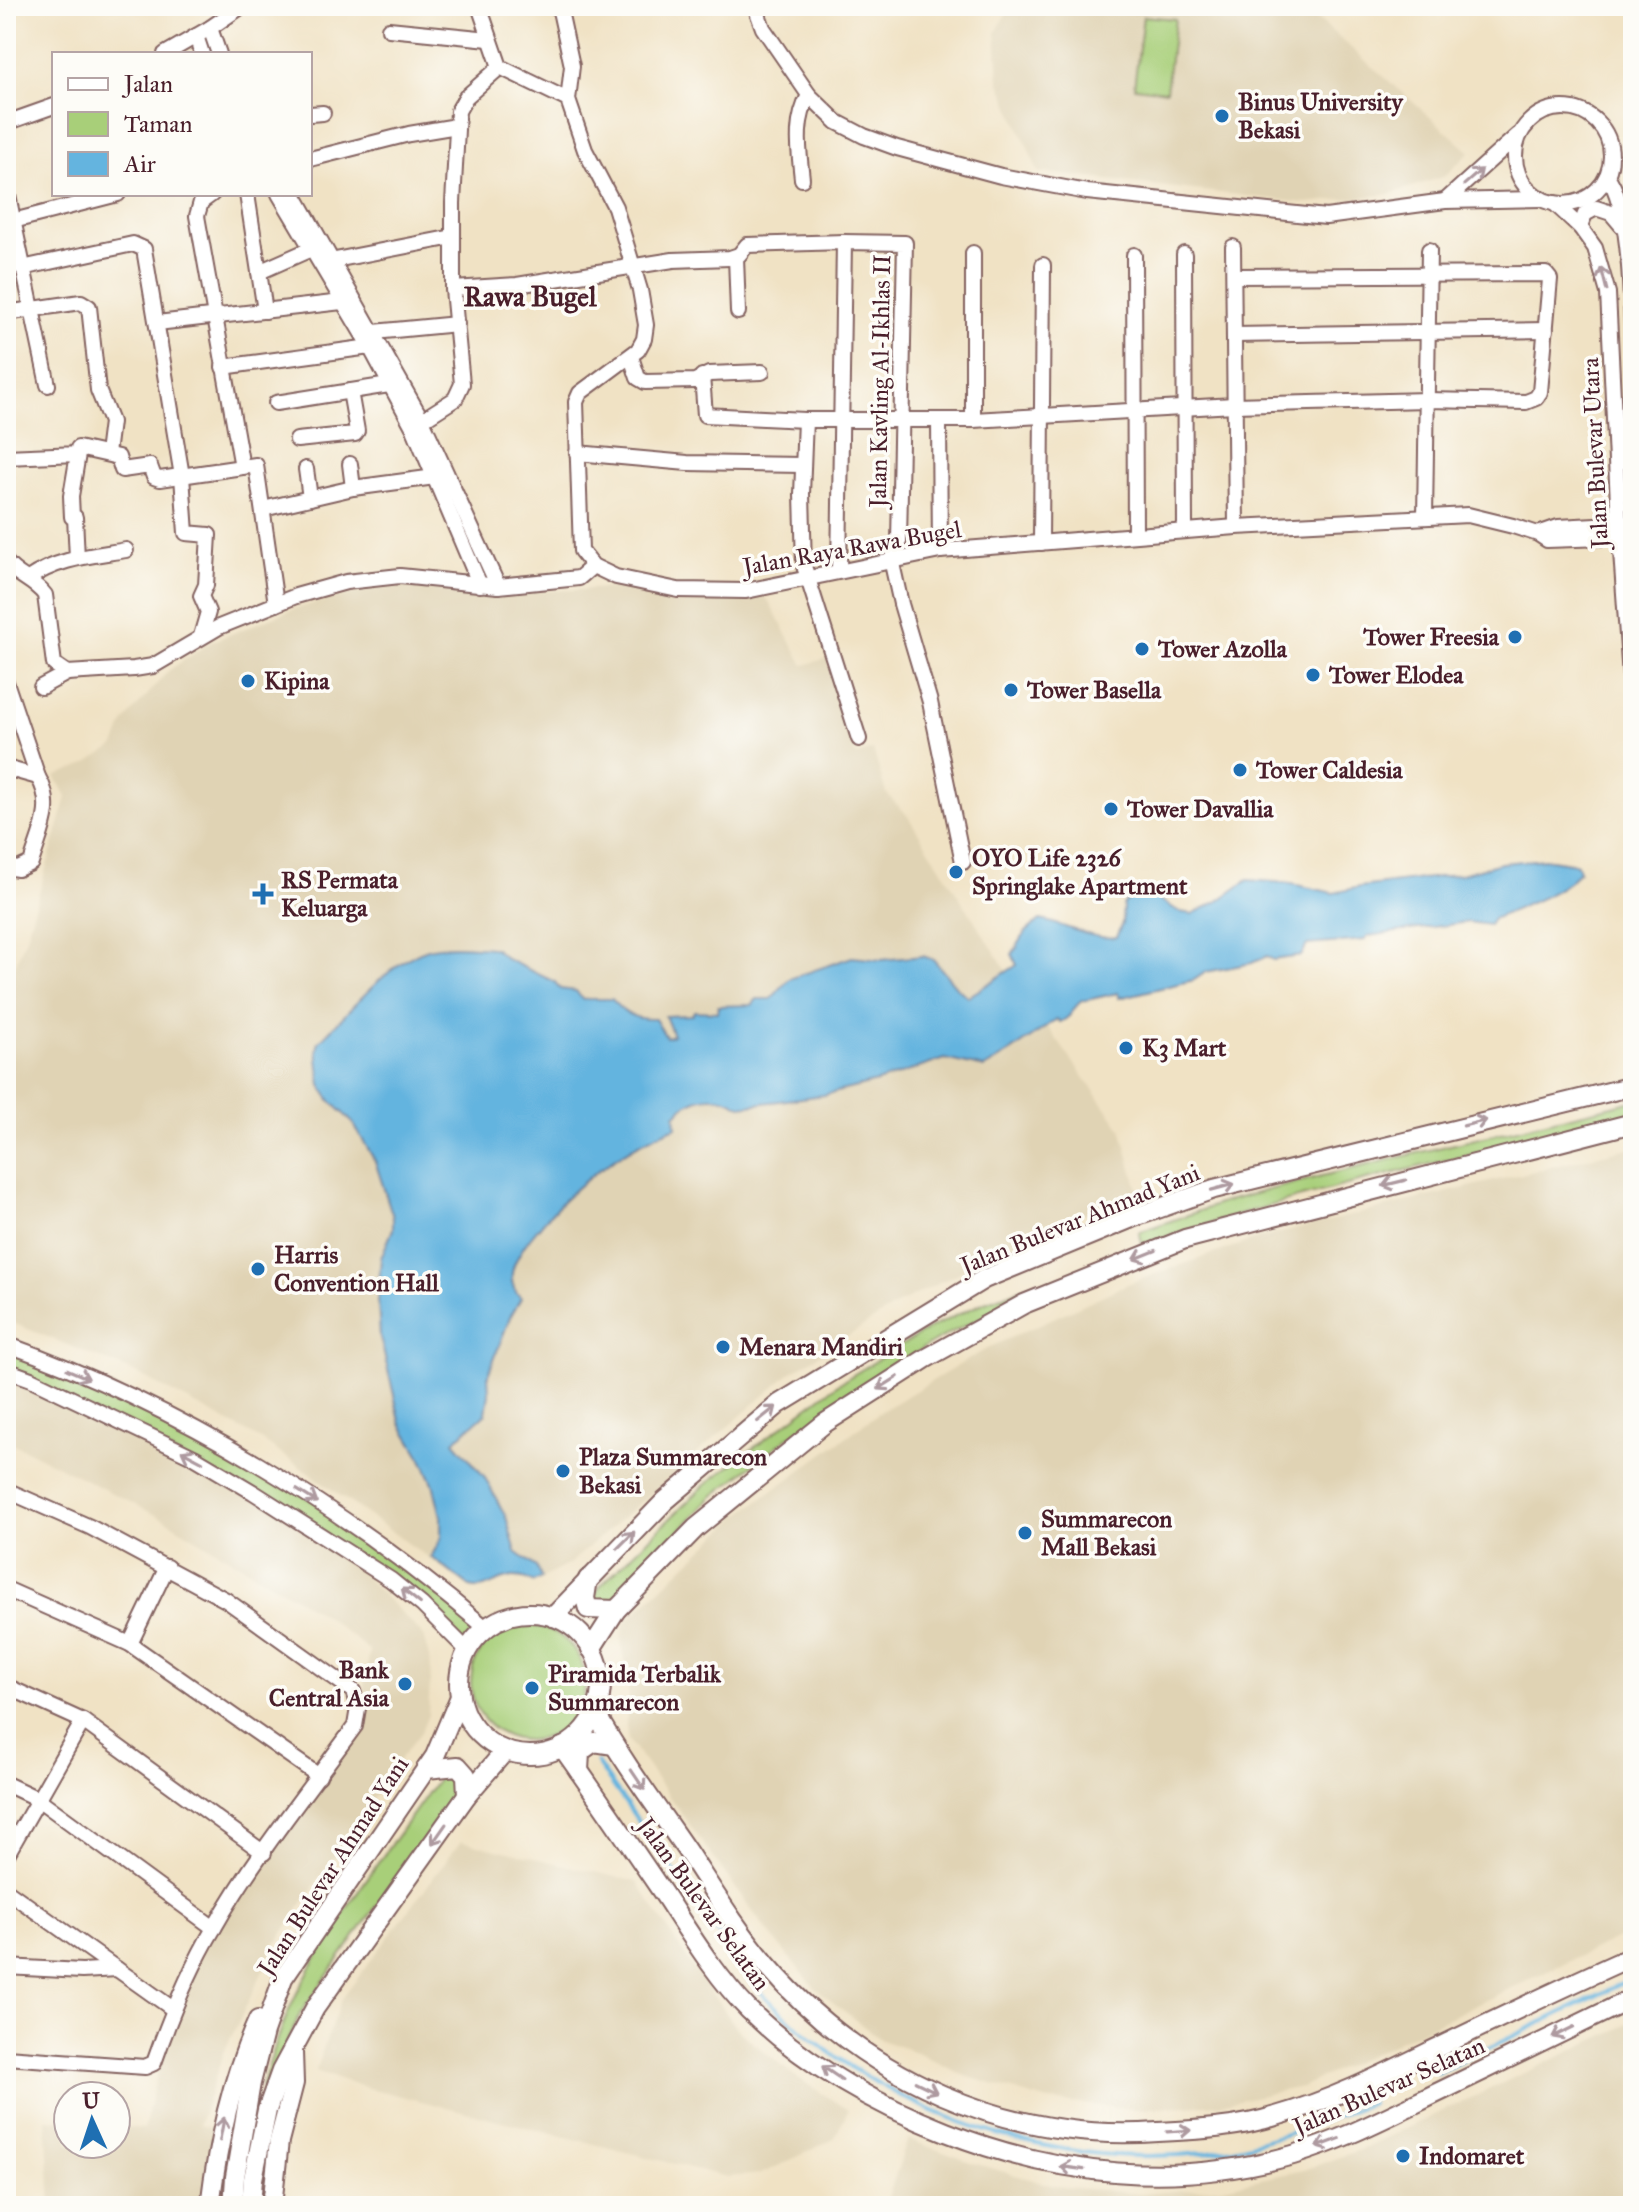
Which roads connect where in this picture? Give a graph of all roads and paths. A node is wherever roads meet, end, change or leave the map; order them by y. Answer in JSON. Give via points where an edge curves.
{"nodes":[{"id":1,"x":242,"y":6,"type":"edge"},
{"id":2,"x":479,"y":6,"type":"edge"},
{"id":3,"x":559,"y":6,"type":"edge"},
{"id":4,"x":755,"y":6,"type":"edge"},
{"id":5,"x":210,"y":28,"type":"junction"},
{"id":6,"x":389,"y":29,"type":"dead end"},
{"id":7,"x":196,"y":36,"type":"junction"},
{"id":8,"x":489,"y":39,"type":"junction"},
{"id":9,"x":168,"y":52,"type":"edge"},
{"id":10,"x":201,"y":52,"type":"edge"},
{"id":11,"x":218,"y":52,"type":"edge"},
{"id":12,"x":500,"y":67,"type":"junction"},
{"id":13,"x":809,"y":95,"type":"junction"},
{"id":14,"x":568,"y":100,"type":"junction"},
{"id":15,"x":52,"y":107,"type":"edge"},
{"id":16,"x":6,"y":123,"type":"edge"},
{"id":17,"x":457,"y":126,"type":"junction"},
{"id":18,"x":1520,"y":133,"type":"junction"},
{"id":19,"x":312,"y":158,"type":"edge"},
{"id":20,"x":1607,"y":176,"type":"junction"},
{"id":21,"x":802,"y":179,"type":"dead end"},
{"id":22,"x":6,"y":186,"type":"edge"},
{"id":23,"x":110,"y":196,"type":"edge"},
{"id":24,"x":209,"y":196,"type":"edge"},
{"id":25,"x":247,"y":196,"type":"edge"},
{"id":26,"x":281,"y":196,"type":"edge"},
{"id":27,"x":294,"y":196,"type":"edge"},
{"id":28,"x":1445,"y":201,"type":"junction"},
{"id":29,"x":1547,"y":201,"type":"junction"},
{"id":30,"x":298,"y":212,"type":"junction"},
{"id":31,"x":13,"y":221,"type":"junction"},
{"id":32,"x":1580,"y":227,"type":"junction"},
{"id":33,"x":1624,"y":230,"type":"junction"},
{"id":34,"x":453,"y":237,"type":"junction"},
{"id":35,"x":844,"y":242,"type":"junction"},
{"id":36,"x":1233,"y":247,"type":"dead end"},
{"id":37,"x":311,"y":249,"type":"junction"},
{"id":38,"x":1429,"y":250,"type":"dead end"},
{"id":39,"x":973,"y":253,"type":"dead end"},
{"id":40,"x":1184,"y":254,"type":"dead end"},
{"id":41,"x":1134,"y":255,"type":"dead end"},
{"id":42,"x":736,"y":257,"type":"junction"},
{"id":43,"x":330,"y":261,"type":"junction"},
{"id":44,"x":633,"y":265,"type":"junction"},
{"id":45,"x":1043,"y":265,"type":"dead end"},
{"id":46,"x":22,"y":268,"type":"junction"},
{"id":47,"x":259,"y":272,"type":"junction"},
{"id":48,"x":1234,"y":276,"type":"junction"},
{"id":49,"x":1429,"y":276,"type":"junction"},
{"id":50,"x":453,"y":289,"type":"junction"},
{"id":51,"x":342,"y":302,"type":"junction"},
{"id":52,"x":31,"y":311,"type":"junction"},
{"id":53,"x":265,"y":311,"type":"junction"},
{"id":54,"x":738,"y":312,"type":"dead end"},
{"id":55,"x":6,"y":313,"type":"edge"},
{"id":56,"x":214,"y":317,"type":"junction"},
{"id":57,"x":157,"y":323,"type":"junction"},
{"id":58,"x":457,"y":324,"type":"junction"},
{"id":59,"x":1546,"y":330,"type":"junction"},
{"id":60,"x":374,"y":332,"type":"junction"},
{"id":61,"x":1428,"y":332,"type":"junction"},
{"id":62,"x":1234,"y":335,"type":"junction"},
{"id":63,"x":370,"y":347,"type":"junction"},
{"id":64,"x":1633,"y":354,"type":"edge"},
{"id":65,"x":631,"y":357,"type":"junction"},
{"id":66,"x":223,"y":367,"type":"junction"},
{"id":67,"x":762,"y":372,"type":"dead end"},
{"id":68,"x":702,"y":376,"type":"junction"},
{"id":69,"x":395,"y":382,"type":"junction"},
{"id":70,"x":48,"y":385,"type":"dead end"},
{"id":71,"x":350,"y":391,"type":"junction"},
{"id":72,"x":1427,"y":400,"type":"junction"},
{"id":73,"x":276,"y":403,"type":"dead end"},
{"id":74,"x":1234,"y":405,"type":"junction"},
{"id":75,"x":1183,"y":408,"type":"junction"},
{"id":76,"x":1133,"y":411,"type":"junction"},
{"id":77,"x":1040,"y":416,"type":"junction"},
{"id":78,"x":422,"y":420,"type":"junction"},
{"id":79,"x":805,"y":420,"type":"junction"},
{"id":80,"x":901,"y":420,"type":"junction"},
{"id":81,"x":939,"y":420,"type":"junction"},
{"id":82,"x":973,"y":420,"type":"junction"},
{"id":83,"x":841,"y":421,"type":"junction"},
{"id":84,"x":297,"y":440,"type":"dead end"},
{"id":85,"x":577,"y":453,"type":"junction"},
{"id":86,"x":78,"y":454,"type":"junction"},
{"id":87,"x":107,"y":454,"type":"junction"},
{"id":88,"x":6,"y":457,"type":"edge"},
{"id":89,"x":350,"y":464,"type":"dead end"},
{"id":90,"x":803,"y":465,"type":"junction"},
{"id":91,"x":242,"y":467,"type":"junction"},
{"id":92,"x":306,"y":469,"type":"dead end"},
{"id":93,"x":182,"y":476,"type":"junction"},
{"id":94,"x":435,"y":477,"type":"junction"},
{"id":95,"x":353,"y":488,"type":"junction"},
{"id":96,"x":310,"y":498,"type":"junction"},
{"id":97,"x":263,"y":509,"type":"junction"},
{"id":98,"x":1425,"y":517,"type":"junction"},
{"id":99,"x":1236,"y":527,"type":"junction"},
{"id":100,"x":1626,"y":530,"type":"edge"},
{"id":101,"x":1185,"y":531,"type":"junction"},
{"id":102,"x":1135,"y":535,"type":"junction"},
{"id":103,"x":1041,"y":543,"type":"junction"},
{"id":104,"x":126,"y":550,"type":"dead end"},
{"id":105,"x":940,"y":551,"type":"junction"},
{"id":106,"x":77,"y":558,"type":"junction"},
{"id":107,"x":893,"y":559,"type":"junction"},
{"id":108,"x":593,"y":566,"type":"junction"},
{"id":109,"x":8,"y":568,"type":"edge"},
{"id":110,"x":839,"y":570,"type":"junction"},
{"id":111,"x":809,"y":578,"type":"junction"},
{"id":112,"x":28,"y":579,"type":"junction"},
{"id":113,"x":480,"y":585,"type":"junction"},
{"id":114,"x":498,"y":586,"type":"junction"},
{"id":115,"x":276,"y":604,"type":"junction"},
{"id":116,"x":201,"y":636,"type":"junction"},
{"id":117,"x":67,"y":673,"type":"junction"},
{"id":118,"x":6,"y":682,"type":"edge"},
{"id":119,"x":41,"y":687,"type":"dead end"},
{"id":120,"x":1633,"y":719,"type":"edge"},
{"id":121,"x":859,"y":739,"type":"dead end"},
{"id":122,"x":6,"y":768,"type":"edge"},
{"id":123,"x":38,"y":777,"type":"junction"},
{"id":124,"x":963,"y":862,"type":"dead end"},
{"id":125,"x":6,"y":867,"type":"edge"},
{"id":126,"x":1633,"y":1086,"type":"edge"},
{"id":127,"x":1633,"y":1123,"type":"edge"},
{"id":128,"x":6,"y":1344,"type":"edge"},
{"id":129,"x":6,"y":1370,"type":"edge"},
{"id":130,"x":6,"y":1490,"type":"edge"},
{"id":131,"x":167,"y":1567,"type":"junction"},
{"id":132,"x":588,"y":1579,"type":"junction"},
{"id":133,"x":6,"y":1589,"type":"edge"},
{"id":134,"x":616,"y":1610,"type":"junction"},
{"id":135,"x":553,"y":1617,"type":"junction"},
{"id":136,"x":486,"y":1628,"type":"junction"},
{"id":137,"x":130,"y":1644,"type":"junction"},
{"id":138,"x":591,"y":1649,"type":"junction"},
{"id":139,"x":467,"y":1650,"type":"junction"},
{"id":140,"x":6,"y":1686,"type":"edge"},
{"id":141,"x":459,"y":1699,"type":"junction"},
{"id":142,"x":596,"y":1714,"type":"junction"},
{"id":143,"x":83,"y":1721,"type":"junction"},
{"id":144,"x":614,"y":1745,"type":"junction"},
{"id":145,"x":562,"y":1747,"type":"junction"},
{"id":146,"x":505,"y":1751,"type":"junction"},
{"id":147,"x":426,"y":1769,"type":"junction"},
{"id":148,"x":579,"y":1771,"type":"junction"},
{"id":149,"x":319,"y":1776,"type":"junction"},
{"id":150,"x":6,"y":1784,"type":"edge"},
{"id":151,"x":467,"y":1795,"type":"junction"},
{"id":152,"x":38,"y":1799,"type":"junction"},
{"id":153,"x":264,"y":1853,"type":"junction"},
{"id":154,"x":6,"y":1856,"type":"edge"},
{"id":155,"x":6,"y":1890,"type":"edge"},
{"id":156,"x":214,"y":1928,"type":"junction"},
{"id":157,"x":1633,"y":1956,"type":"edge"},
{"id":158,"x":6,"y":1967,"type":"edge"},
{"id":159,"x":117,"y":1969,"type":"junction"},
{"id":160,"x":283,"y":1978,"type":"junction"},
{"id":161,"x":1633,"y":1998,"type":"edge"},
{"id":162,"x":173,"y":2009,"type":"junction"},
{"id":163,"x":293,"y":2052,"type":"junction"},
{"id":164,"x":6,"y":2057,"type":"edge"},
{"id":165,"x":244,"y":2178,"type":"junction"},
{"id":166,"x":210,"y":2206,"type":"edge"},
{"id":167,"x":233,"y":2206,"type":"edge"},
{"id":168,"x":251,"y":2206,"type":"edge"},
{"id":169,"x":272,"y":2206,"type":"edge"}],
"edges":[{"from":1,"to":5,"type":"street"},
{"from":2,"to":8,"type":"street"},
{"from":3,"to":14,"type":"street","via":[[572,66]]},
{"from":4,"to":13,"type":"street","via":[[763,28]]},
{"from":5,"to":7,"type":"street"},
{"from":5,"to":11,"type":"street"},
{"from":6,"to":8,"type":"street"},
{"from":7,"to":9,"type":"street"},
{"from":7,"to":10,"type":"street"},
{"from":8,"to":12,"type":"street"},
{"from":12,"to":14,"type":"street"},
{"from":12,"to":17,"type":"street","via":[[461,103]]},
{"from":13,"to":21,"type":"street","via":[[797,131]]},
{"from":13,"to":28,"type":"street","via":[[837,122],[897,148],[1087,192],[1326,217]]},
{"from":14,"to":44,"type":"street","via":[[585,150],[615,207]]},
{"from":15,"to":16,"type":"street"},
{"from":17,"to":19,"type":"street"},
{"from":17,"to":34,"type":"street"},
{"from":18,"to":20,"type":"street","via":[[1543,112],[1564,107],[1585,112],[1607,135],[1612,156]]},
{"from":28,"to":18,"type":"street","one_way":true},
{"from":18,"to":29,"type":"street","via":[[1514,154],[1518,176]]},
{"from":20,"to":29,"type":"street","via":[[1585,199],[1570,204]]},
{"from":20,"to":33,"type":"street","name":"Jalan Bulevar Utara","via":[[1617,194]]},
{"from":22,"to":31,"type":"street"},
{"from":23,"to":31,"type":"street"},
{"from":24,"to":56,"type":"street","via":[[197,216]]},
{"from":25,"to":47,"type":"street"},
{"from":26,"to":30,"type":"street"},
{"from":27,"to":30,"type":"street"},
{"from":28,"to":29,"type":"street"},
{"from":29,"to":32,"type":"street","name":"Jalan Bulevar Utara"},
{"from":30,"to":37,"type":"street"},
{"from":30,"to":43,"type":"street"},
{"from":31,"to":46,"type":"street"},
{"from":32,"to":33,"type":"street","via":[[1585,214],[1596,208],[1611,213]]},
{"from":100,"to":32,"type":"street","name":"Jalan Bulevar Utara","one_way":true,"via":[[1608,293],[1595,248]]},
{"from":33,"to":64,"type":"street","name":"Jalan Bulevar Utara"},
{"from":34,"to":43,"type":"street"},
{"from":34,"to":50,"type":"street"},
{"from":35,"to":42,"type":"street","name":"Jalan Kavling Al-Ikhlas II","via":[[747,245]]},
{"from":35,"to":80,"type":"street","name":"Jalan Kavling Al-Ikhlas II","via":[[905,243]]},
{"from":35,"to":83,"type":"street"},
{"from":36,"to":48,"type":"street"},
{"from":37,"to":47,"type":"street"},
{"from":37,"to":51,"type":"street"},
{"from":38,"to":49,"type":"street"},
{"from":39,"to":82,"type":"street"},
{"from":40,"to":75,"type":"street"},
{"from":41,"to":76,"type":"street"},
{"from":42,"to":44,"type":"street","name":"Jalan Kavling Al-Ikhlas II"},
{"from":42,"to":54,"type":"street"},
{"from":43,"to":60,"type":"street"},
{"from":44,"to":50,"type":"street","name":"Jalan Kavling Al-Ikhlas II","via":[[517,285]]},
{"from":44,"to":65,"type":"street","via":[[646,325],[642,344]]},
{"from":45,"to":77,"type":"street"},
{"from":46,"to":52,"type":"street"},
{"from":46,"to":57,"type":"street","via":[[140,245]]},
{"from":47,"to":53,"type":"street"},
{"from":48,"to":49,"type":"street"},
{"from":48,"to":62,"type":"street"},
{"from":49,"to":59,"type":"street","via":[[1546,274]]},
{"from":49,"to":61,"type":"street"},
{"from":50,"to":58,"type":"street"},
{"from":51,"to":53,"type":"street"},
{"from":51,"to":63,"type":"street"},
{"from":52,"to":55,"type":"street"},
{"from":52,"to":70,"type":"street"},
{"from":52,"to":87,"type":"street","via":[[81,302],[89,307],[98,390],[111,422]]},
{"from":53,"to":56,"type":"street"},
{"from":56,"to":57,"type":"street"},
{"from":56,"to":66,"type":"street"},
{"from":57,"to":93,"type":"street"},
{"from":58,"to":60,"type":"street"},
{"from":58,"to":78,"type":"street","via":[[459,393]]},
{"from":59,"to":61,"type":"street"},
{"from":59,"to":72,"type":"street","via":[[1541,390],[1535,399]]},
{"from":60,"to":69,"type":"street"},
{"from":61,"to":62,"type":"street"},
{"from":61,"to":72,"type":"street"},
{"from":62,"to":74,"type":"street"},
{"from":63,"to":66,"type":"street"},
{"from":63,"to":69,"type":"street"},
{"from":65,"to":68,"type":"street","via":[[638,378],[645,382],[695,381]]},
{"from":65,"to":85,"type":"street","via":[[577,396]]},
{"from":66,"to":91,"type":"street"},
{"from":67,"to":68,"type":"street"},
{"from":68,"to":79,"type":"street","via":[[705,415]]},
{"from":69,"to":71,"type":"street"},
{"from":69,"to":78,"type":"street"},
{"from":69,"to":94,"type":"street"},
{"from":71,"to":73,"type":"street"},
{"from":71,"to":84,"type":"street","via":[[355,434]]},
{"from":72,"to":74,"type":"street"},
{"from":72,"to":98,"type":"street"},
{"from":74,"to":75,"type":"street"},
{"from":74,"to":99,"type":"street"},
{"from":75,"to":76,"type":"street"},
{"from":75,"to":101,"type":"street"},
{"from":76,"to":77,"type":"street"},
{"from":76,"to":102,"type":"street"},
{"from":77,"to":82,"type":"street"},
{"from":77,"to":103,"type":"street"},
{"from":78,"to":114,"type":"street"},
{"from":79,"to":83,"type":"street"},
{"from":79,"to":90,"type":"street"},
{"from":80,"to":81,"type":"street"},
{"from":80,"to":83,"type":"street"},
{"from":80,"to":107,"type":"street","name":"Jalan Kavling Al-Ikhlas II","via":[[899,541]]},
{"from":81,"to":82,"type":"street"},
{"from":81,"to":105,"type":"street"},
{"from":83,"to":110,"type":"street"},
{"from":85,"to":90,"type":"street","via":[[687,463]]},
{"from":85,"to":108,"type":"street","via":[[581,551]]},
{"from":86,"to":87,"type":"street","via":[[78,448]]},
{"from":86,"to":88,"type":"street"},
{"from":86,"to":106,"type":"street","via":[[71,496]]},
{"from":87,"to":93,"type":"street","via":[[118,457],[122,470],[150,466],[160,479]]},
{"from":89,"to":95,"type":"street"},
{"from":90,"to":111,"type":"street","via":[[804,566]]},
{"from":91,"to":93,"type":"street"},
{"from":91,"to":97,"type":"street","via":[[256,465]]},
{"from":92,"to":96,"type":"street"},
{"from":93,"to":116,"type":"street","via":[[186,533],[209,535],[201,596],[208,612]]},
{"from":94,"to":95,"type":"street"},
{"from":94,"to":113,"type":"street"},
{"from":95,"to":96,"type":"street"},
{"from":96,"to":97,"type":"street"},
{"from":97,"to":115,"type":"street"},
{"from":98,"to":99,"type":"street","name":"Jalan Raya Rawa Bugel"},
{"from":98,"to":100,"type":"street","name":"Jalan Raya Rawa Bugel","via":[[1478,517],[1547,540]]},
{"from":99,"to":101,"type":"street","name":"Jalan Raya Rawa Bugel"},
{"from":100,"to":120,"type":"street","name":"Jalan Bulevar Utara"},
{"from":101,"to":102,"type":"street","name":"Jalan Raya Rawa Bugel"},
{"from":102,"to":103,"type":"street","name":"Jalan Raya Rawa Bugel"},
{"from":103,"to":105,"type":"street","name":"Jalan Raya Rawa Bugel"},
{"from":104,"to":106,"type":"street"},
{"from":105,"to":107,"type":"street","name":"Jalan Raya Rawa Bugel"},
{"from":106,"to":112,"type":"street","via":[[50,564]]},
{"from":107,"to":110,"type":"street","name":"Jalan Raya Rawa Bugel"},
{"from":107,"to":124,"type":"street","name":"Jalan Kavling Al-Ikhlas II"},
{"from":108,"to":111,"type":"street","name":"Jalan Raya Rawa Bugel","via":[[616,577],[678,590],[746,591]]},
{"from":108,"to":114,"type":"street","via":[[579,578]]},
{"from":109,"to":112,"type":"street"},
{"from":110,"to":111,"type":"street","name":"Jalan Raya Rawa Bugel"},
{"from":111,"to":121,"type":"street"},
{"from":112,"to":117,"type":"street","via":[[45,595],[54,664]]},
{"from":113,"to":114,"type":"street"},
{"from":113,"to":115,"type":"street","via":[[371,578]]},
{"from":115,"to":116,"type":"street"},
{"from":116,"to":117,"type":"street","via":[[153,666]]},
{"from":117,"to":119,"type":"street"},
{"from":118,"to":123,"type":"street"},
{"from":122,"to":123,"type":"street"},
{"from":123,"to":125,"type":"street","via":[[48,803],[31,863]]},
{"from":132,"to":126,"type":"main road","name":"Jalan Bulevar Ahmad Yani","one_way":true,"via":[[665,1501],[779,1404],[984,1279],[1214,1189]]},
{"from":127,"to":134,"type":"main road","one_way":true,"via":[[1185,1239],[1024,1304],[825,1423],[696,1528]]},
{"from":128,"to":136,"type":"street","one_way":true,"via":[[124,1393],[241,1455],[392,1553]]},
{"from":139,"to":129,"type":"street","one_way":true,"via":[[391,1580],[253,1492],[194,1457]]},
{"from":130,"to":131,"type":"street"},
{"from":131,"to":137,"type":"street"},
{"from":131,"to":149,"type":"street","via":[[226,1600],[353,1691],[358,1708],[355,1726]]},
{"from":132,"to":134,"type":"main road","via":[[588,1609]]},
{"from":132,"to":135,"type":"main road","name":"Jalan Bulevar Ahmad Yani"},
{"from":133,"to":137,"type":"street"},
{"from":134,"to":138,"type":"main road"},
{"from":135,"to":136,"type":"main road","via":[[529,1613]]},
{"from":135,"to":138,"type":"main road","via":[[575,1630]]},
{"from":136,"to":139,"type":"main road"},
{"from":137,"to":149,"type":"street"},
{"from":138,"to":142,"type":"main road","via":[[602,1680]]},
{"from":139,"to":141,"type":"main road","via":[[458,1676]]},
{"from":140,"to":143,"type":"street"},
{"from":141,"to":146,"type":"main road","via":[[475,1731]]},
{"from":141,"to":147,"type":"main road","name":"Jalan Bulevar Ahmad Yani"},
{"from":142,"to":144,"type":"main road","name":"Jalan Bulevar Selatan"},
{"from":142,"to":145,"type":"main road"},
{"from":143,"to":152,"type":"street"},
{"from":143,"to":153,"type":"street"},
{"from":144,"to":148,"type":"main road","via":[[594,1742],[580,1752]]},
{"from":144,"to":157,"type":"main road","name":"Jalan Bulevar Selatan","one_way":true,"via":[[765,1963],[820,2018],[902,2076],[1030,2125],[1130,2134],[1226,2127],[1275,2117],[1364,2082]]},
{"from":145,"to":146,"type":"main road","via":[[534,1754]]},
{"from":145,"to":148,"type":"main road","name":"Jalan Bulevar Selatan"},
{"from":146,"to":151,"type":"main road","name":"Jalan Bulevar Ahmad Yani"},
{"from":147,"to":151,"type":"main road","via":[[458,1766],[466,1775]]},
{"from":147,"to":160,"type":"main road","name":"Jalan Bulevar Ahmad Yani"},
{"from":161,"to":148,"type":"main road","name":"Jalan Bulevar Selatan","one_way":true,"via":[[1329,2143],[1291,2155],[1176,2174],[1116,2173],[1039,2162],[990,2149],[901,2113],[782,2039],[747,2008],[707,1956]]},
{"from":149,"to":153,"type":"street"},
{"from":150,"to":152,"type":"street"},
{"from":151,"to":163,"type":"main road","name":"Jalan Bulevar Ahmad Yani","one_way":true,"via":[[315,2008]]},
{"from":152,"to":154,"type":"street"},
{"from":152,"to":156,"type":"street"},
{"from":153,"to":156,"type":"street"},
{"from":155,"to":159,"type":"street"},
{"from":156,"to":162,"type":"street"},
{"from":158,"to":159,"type":"street"},
{"from":159,"to":162,"type":"street"},
{"from":160,"to":165,"type":"main road","name":"Jalan Bulevar Ahmad Yani","via":[[251,2083]]},
{"from":166,"to":160,"type":"main road","one_way":true,"via":[[221,2130],[239,2063]]},
{"from":162,"to":164,"type":"street","via":[[150,2066]]},
{"from":163,"to":165,"type":"main road","name":"Jalan Bulevar Ahmad Yani","via":[[281,2071]]},
{"from":163,"to":169,"type":"main road","via":[[294,2083],[281,2131]]},
{"from":165,"to":167,"type":"main road","name":"Jalan Bulevar Ahmad Yani"},
{"from":165,"to":168,"type":"main road","name":"Jalan Bulevar Ahmad Yani"}]}
